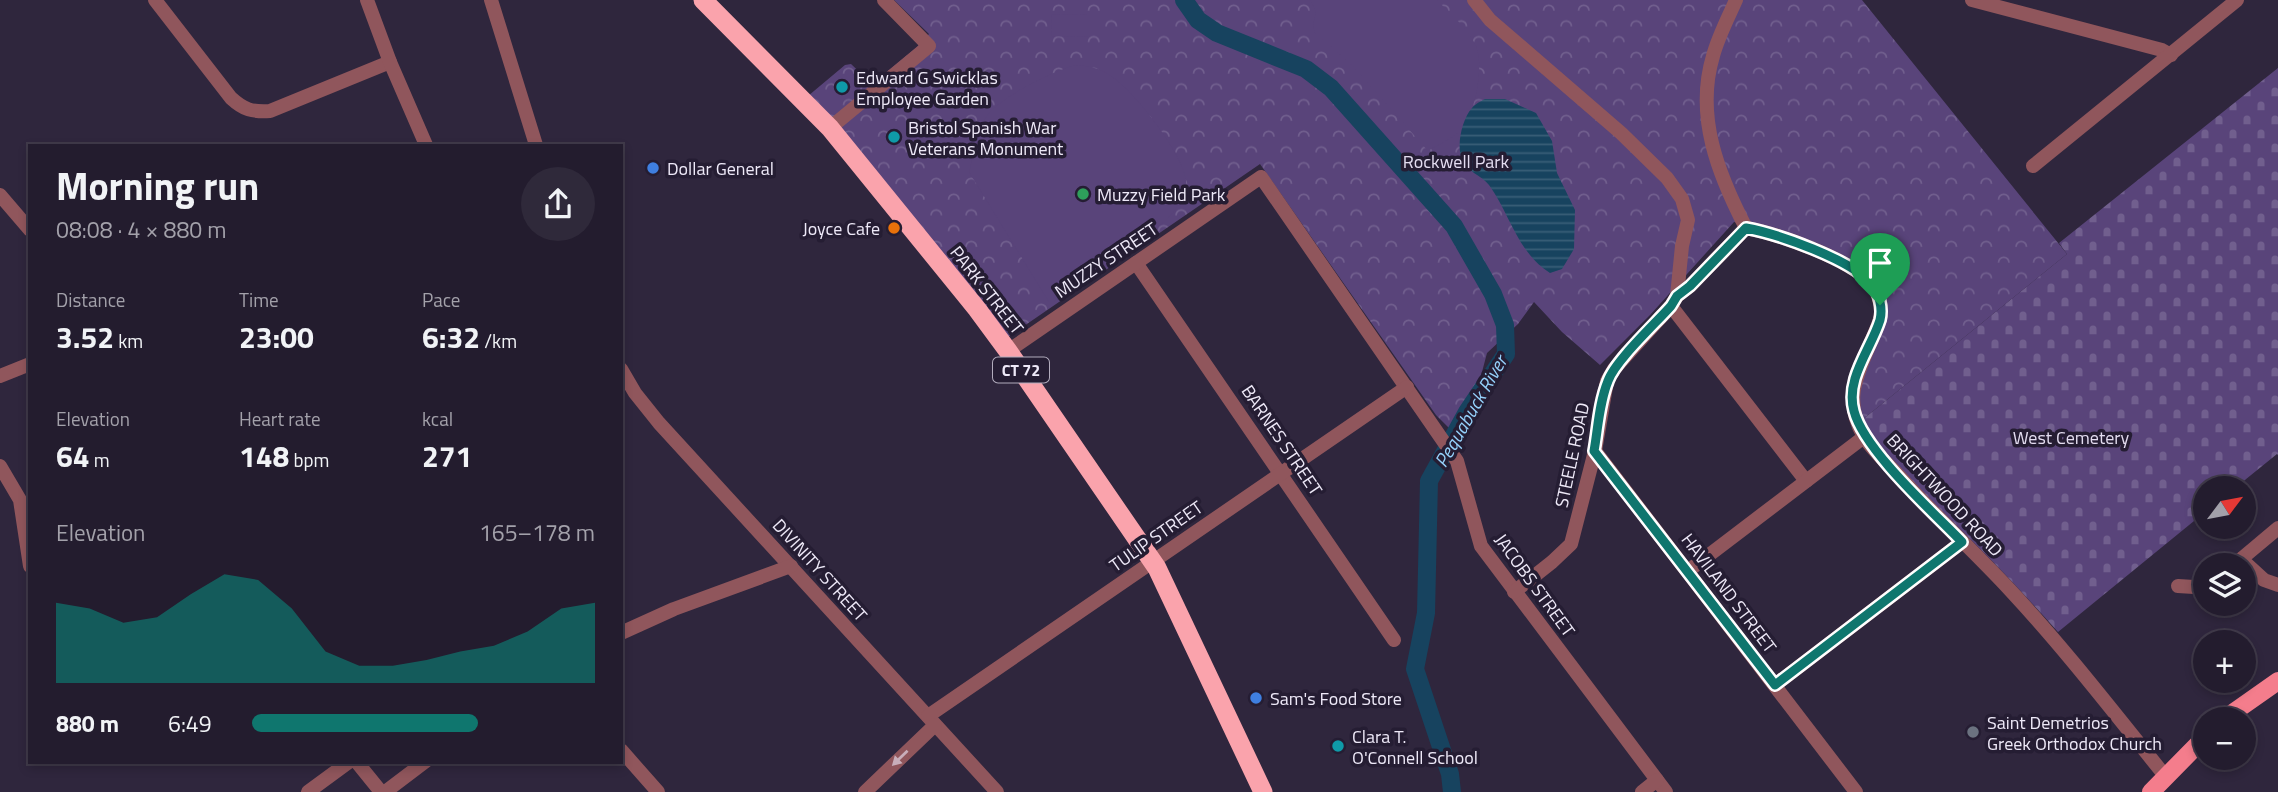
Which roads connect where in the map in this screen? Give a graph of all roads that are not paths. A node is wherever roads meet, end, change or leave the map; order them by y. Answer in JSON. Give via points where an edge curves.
{"nodes":[{"id":1,"x":155,"y":0,"type":"edge"},
{"id":2,"x":367,"y":0,"type":"edge"},
{"id":3,"x":491,"y":0,"type":"edge"},
{"id":4,"x":703,"y":0,"type":"edge"},
{"id":5,"x":884,"y":0,"type":"edge"},
{"id":6,"x":1474,"y":0,"type":"edge"},
{"id":7,"x":1736,"y":0,"type":"edge"},
{"id":8,"x":1972,"y":0,"type":"edge"},
{"id":9,"x":2237,"y":0,"type":"edge"},
{"id":10,"x":2171,"y":55,"type":"junction"},
{"id":11,"x":390,"y":62,"type":"junction"},
{"id":12,"x":830,"y":128,"type":"junction"},
{"id":13,"x":426,"y":144,"type":"edge"},
{"id":14,"x":536,"y":144,"type":"edge"},
{"id":15,"x":2033,"y":166,"type":"dead end"},
{"id":16,"x":1261,"y":177,"type":"joint"},
{"id":17,"x":0,"y":195,"type":"edge"},
{"id":18,"x":28,"y":228,"type":"edge"},
{"id":19,"x":1746,"y":228,"type":"junction"},
{"id":20,"x":1136,"y":263,"type":"junction"},
{"id":21,"x":1674,"y":301,"type":"junction"},
{"id":22,"x":1008,"y":351,"type":"junction"},
{"id":23,"x":28,"y":365,"type":"edge"},
{"id":24,"x":623,"y":372,"type":"edge"},
{"id":25,"x":0,"y":376,"type":"edge"},
{"id":26,"x":1407,"y":387,"type":"junction"},
{"id":27,"x":1864,"y":437,"type":"junction"},
{"id":28,"x":1594,"y":451,"type":"junction"},
{"id":29,"x":0,"y":466,"type":"edge"},
{"id":30,"x":1281,"y":473,"type":"junction"},
{"id":31,"x":1806,"y":481,"type":"junction"},
{"id":32,"x":2278,"y":528,"type":"edge"},
{"id":33,"x":28,"y":533,"type":"edge"},
{"id":34,"x":1962,"y":542,"type":"junction"},
{"id":35,"x":2249,"y":553,"type":"edge"},
{"id":36,"x":1153,"y":562,"type":"junction"},
{"id":37,"x":791,"y":566,"type":"junction"},
{"id":38,"x":1688,"y":571,"type":"junction"},
{"id":39,"x":2256,"y":574,"type":"edge"},
{"id":40,"x":2278,"y":585,"type":"edge"},
{"id":41,"x":2178,"y":586,"type":"dead end"},
{"id":42,"x":2193,"y":587,"type":"edge"},
{"id":43,"x":1514,"y":592,"type":"junction"},
{"id":44,"x":623,"y":632,"type":"edge"},
{"id":45,"x":1394,"y":640,"type":"dead end"},
{"id":46,"x":2278,"y":681,"type":"edge"},
{"id":47,"x":1775,"y":685,"type":"junction"},
{"id":48,"x":2241,"y":707,"type":"edge"},
{"id":49,"x":932,"y":720,"type":"junction"},
{"id":50,"x":2193,"y":749,"type":"edge"},
{"id":51,"x":623,"y":752,"type":"edge"},
{"id":52,"x":346,"y":764,"type":"edge"},
{"id":53,"x":359,"y":764,"type":"edge"},
{"id":54,"x":422,"y":764,"type":"edge"},
{"id":55,"x":2166,"y":777,"type":"junction"},
{"id":56,"x":1662,"y":786,"type":"edge"},
{"id":57,"x":308,"y":792,"type":"edge"},
{"id":58,"x":383,"y":792,"type":"edge"},
{"id":59,"x":658,"y":792,"type":"edge"},
{"id":60,"x":865,"y":792,"type":"edge"},
{"id":61,"x":996,"y":792,"type":"edge"},
{"id":62,"x":1263,"y":792,"type":"edge"},
{"id":63,"x":1642,"y":792,"type":"edge"},
{"id":64,"x":1856,"y":792,"type":"edge"},
{"id":65,"x":2151,"y":792,"type":"edge"}],
"edges":[{"from":1,"to":11,"type":"street","via":[[231,98],[252,112],[270,111]]},
{"from":2,"to":11,"type":"street"},
{"from":3,"to":14,"type":"street"},
{"from":4,"to":12,"type":"highway","name":"PARK STREET","number":"CT 72"},
{"from":5,"to":12,"type":"street","via":[[929,46]]},
{"from":6,"to":21,"type":"street","via":[[1490,20],[1621,133],[1682,199],[1688,220]]},
{"from":7,"to":19,"type":"street","via":[[1713,55],[1705,100],[1713,151]]},
{"from":8,"to":10,"type":"street"},
{"from":9,"to":10,"type":"street"},
{"from":10,"to":15,"type":"street"},
{"from":11,"to":13,"type":"street"},
{"from":12,"to":22,"type":"highway","name":"PARK STREET","number":"CT 72"},
{"from":16,"to":20,"type":"street","name":"MUZZY STREET"},
{"from":16,"to":26,"type":"street","name":"JACOBS STREET"},
{"from":17,"to":18,"type":"street"},
{"from":19,"to":21,"type":"street","name":"STEELE ROAD"},
{"from":19,"to":27,"type":"street","name":"BRIGHTWOOD ROAD","via":[[1782,237],[1835,260],[1875,289],[1879,321],[1852,397]]},
{"from":20,"to":22,"type":"street","name":"MUZZY STREET"},
{"from":20,"to":30,"type":"street","name":"BARNES STREET"},
{"from":21,"to":28,"type":"street","name":"STEELE ROAD","via":[[1607,382]]},
{"from":21,"to":31,"type":"street"},
{"from":22,"to":36,"type":"highway","name":"PARK STREET","number":"CT 72"},
{"from":23,"to":25,"type":"street"},
{"from":24,"to":37,"type":"street","name":"DIVINITY STREET","via":[[659,423]]},
{"from":26,"to":30,"type":"street","name":"TULIP STREET"},
{"from":26,"to":43,"type":"street","name":"JACOBS STREET","via":[[1457,461],[1481,546]]},
{"from":27,"to":31,"type":"street"},
{"from":27,"to":34,"type":"street","name":"BRIGHTWOOD ROAD"},
{"from":28,"to":38,"type":"street","name":"HAVILAND STREET"},
{"from":28,"to":43,"type":"street","name":"STEELE ROAD","via":[[1571,544]]},
{"from":29,"to":33,"type":"street","via":[[20,500]]},
{"from":30,"to":36,"type":"street","name":"TULIP STREET"},
{"from":30,"to":45,"type":"street","name":"BARNES STREET"},
{"from":31,"to":38,"type":"street"},
{"from":32,"to":35,"type":"street"},
{"from":34,"to":47,"type":"street"},
{"from":34,"to":55,"type":"street","name":"BRIGHTWOOD ROAD","via":[[2052,637]]},
{"from":36,"to":49,"type":"street","name":"TULIP STREET"},
{"from":36,"to":62,"type":"highway","name":"PARK STREET","number":"CT 72"},
{"from":37,"to":44,"type":"street"},
{"from":37,"to":49,"type":"street","name":"DIVINITY STREET"},
{"from":38,"to":47,"type":"street","name":"HAVILAND STREET"},
{"from":39,"to":40,"type":"street"},
{"from":41,"to":42,"type":"street"},
{"from":43,"to":56,"type":"street","name":"JACOBS STREET"},
{"from":46,"to":48,"type":"main road"},
{"from":47,"to":64,"type":"street","name":"HAVILAND STREET"},
{"from":49,"to":60,"type":"street","name":"TULIP STREET","one_way":true},
{"from":49,"to":61,"type":"street","name":"DIVINITY STREET"},
{"from":50,"to":55,"type":"main road"},
{"from":51,"to":59,"type":"street"},
{"from":52,"to":57,"type":"street"},
{"from":53,"to":58,"type":"street"},
{"from":54,"to":58,"type":"street"},
{"from":55,"to":65,"type":"main road"},
{"from":56,"to":63,"type":"street"}]}
